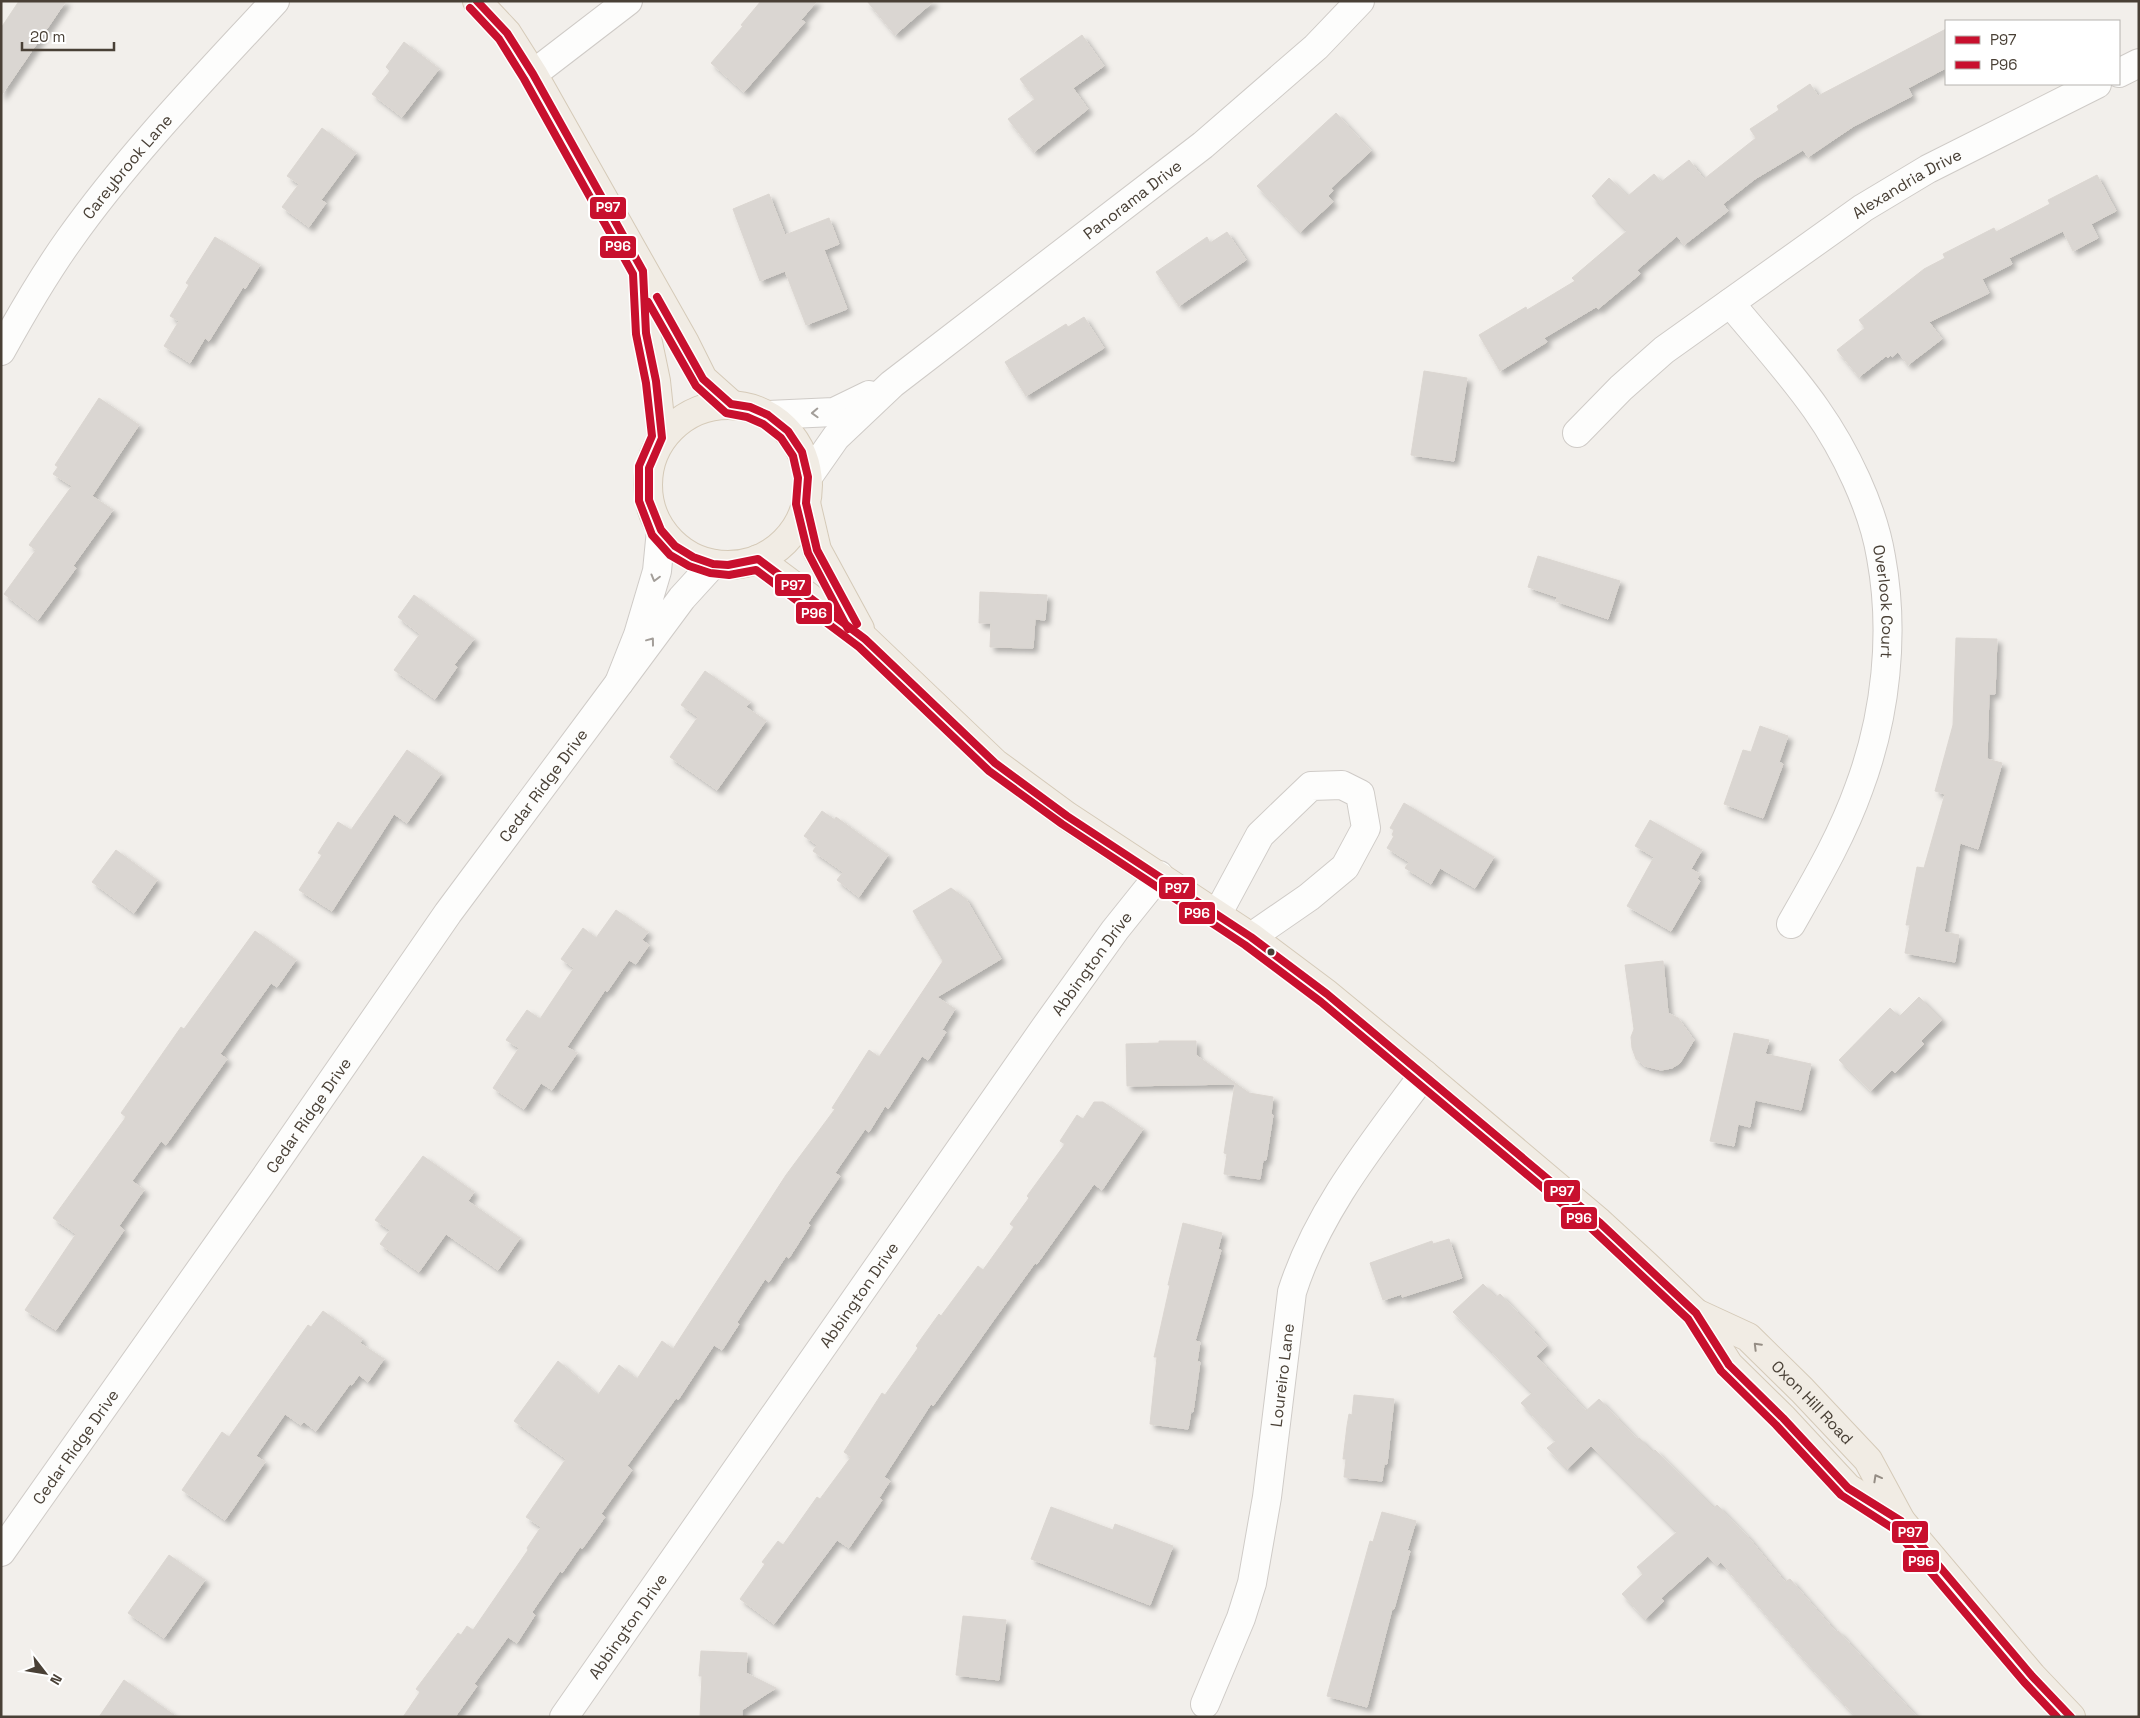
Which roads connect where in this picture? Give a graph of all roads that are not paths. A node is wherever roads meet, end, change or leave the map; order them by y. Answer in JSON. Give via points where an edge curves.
{"nodes":[{"id":1,"x":275,"y":1,"type":"edge"},
{"id":2,"x":477,"y":1,"type":"edge"},
{"id":3,"x":628,"y":1,"type":"edge"},
{"id":4,"x":1360,"y":1,"type":"edge"},
{"id":5,"x":2139,"y":63,"type":"edge"},
{"id":6,"x":2120,"y":72,"type":"edge"},
{"id":7,"x":533,"y":74,"type":"junction"},
{"id":8,"x":2095,"y":85,"type":"edge"},
{"id":9,"x":643,"y":271,"type":"junction"},
{"id":10,"x":1730,"y":303,"type":"junction"},
{"id":11,"x":1,"y":350,"type":"edge"},
{"id":12,"x":892,"y":384,"type":"junction"},
{"id":13,"x":731,"y":404,"type":"junction"},
{"id":14,"x":768,"y":415,"type":"junction"},
{"id":15,"x":1577,"y":433,"type":"dead end"},
{"id":16,"x":662,"y":438,"type":"junction"},
{"id":17,"x":807,"y":490,"type":"junction"},
{"id":18,"x":661,"y":530,"type":"junction"},
{"id":19,"x":758,"y":560,"type":"junction"},
{"id":20,"x":713,"y":564,"type":"junction"},
{"id":21,"x":865,"y":639,"type":"junction"},
{"id":22,"x":619,"y":683,"type":"junction"},
{"id":23,"x":1159,"y":875,"type":"junction"},
{"id":24,"x":1218,"y":913,"type":"junction"},
{"id":25,"x":1791,"y":924,"type":"dead end"},
{"id":26,"x":1252,"y":937,"type":"junction"},
{"id":27,"x":1424,"y":1074,"type":"junction"},
{"id":28,"x":1,"y":1552,"type":"edge"},
{"id":29,"x":1205,"y":1704,"type":"dead end"},
{"id":30,"x":569,"y":1715,"type":"edge"},
{"id":31,"x":2072,"y":1717,"type":"edge"}],
"edges":[{"from":1,"to":11,"type":"street","name":"Careybrook Lane","via":[[99,200],[68,242]]},
{"from":2,"to":7,"type":"main road","via":[[507,33]]},
{"from":3,"to":7,"type":"street"},
{"from":4,"to":12,"type":"street","name":"Panorama Drive","via":[[1310,52],[1203,145]]},
{"from":5,"to":6,"type":"street"},
{"from":7,"to":9,"type":"main road"},
{"from":8,"to":10,"type":"street","name":"Alexandria Drive","via":[[1928,169],[1862,208]]},
{"from":9,"to":13,"type":"main road","via":[[703,379]]},
{"from":9,"to":16,"type":"main road","via":[[646,333],[656,381]]},
{"from":10,"to":15,"type":"street","name":"Alexandria Drive","via":[[1641,369]]},
{"from":10,"to":25,"type":"street","name":"Overlook Court","via":[[1817,410],[1845,458],[1870,517],[1881,556],[1885,593],[1883,695],[1860,788]]},
{"from":12,"to":14,"type":"street","name":"Panorama Drive","one_way":true,"via":[[834,412]]},
{"from":12,"to":17,"type":"street","name":"Panorama Drive","via":[[836,437]]},
{"from":13,"to":14,"type":"main road","via":[[750,407]]},
{"from":13,"to":16,"type":"main road","via":[[692,413]]},
{"from":14,"to":17,"type":"main road","via":[[788,431],[802,452]]},
{"from":16,"to":18,"type":"main road","via":[[649,468],[649,500]]},
{"from":17,"to":19,"type":"main road","via":[[796,526],[780,546]]},
{"from":17,"to":21,"type":"main road","name":"Oxon Hill Road","via":[[816,550]]},
{"from":18,"to":20,"type":"main road","via":[[675,546]]},
{"from":18,"to":22,"type":"street","name":"Cedar Ridge Drive","one_way":true,"via":[[657,571],[638,635]]},
{"from":19,"to":20,"type":"main road"},
{"from":19,"to":21,"type":"main road","name":"Oxon Hill Road"},
{"from":22,"to":20,"type":"street","name":"Cedar Ridge Drive","one_way":true,"via":[[682,598]]},
{"from":21,"to":23,"type":"main road","name":"Oxon Hill Road","via":[[995,763],[1067,816]]},
{"from":22,"to":28,"type":"street","name":"Cedar Ridge Drive","via":[[448,913]]},
{"from":23,"to":24,"type":"main road","name":"Oxon Hill Road"},
{"from":23,"to":30,"type":"street","name":"Abbington Drive","via":[[1044,1029]]},
{"from":24,"to":26,"type":"main road","name":"Oxon Hill Road"},
{"from":24,"to":26,"type":"street","via":[[1260,835],[1311,786],[1342,785],[1360,794],[1366,828],[1346,867]]},
{"from":26,"to":27,"type":"main road","name":"Oxon Hill Road"},
{"from":27,"to":29,"type":"street","name":"Loureiro Lane","via":[[1339,1193],[1318,1228],[1298,1273],[1292,1292],[1267,1497],[1252,1583]]},
{"from":27,"to":31,"type":"main road","name":"Oxon Hill Road","via":[[1599,1222],[1696,1314],[1748,1337],[1802,1390],[1868,1460],[1901,1521],[2032,1676]]}]}
